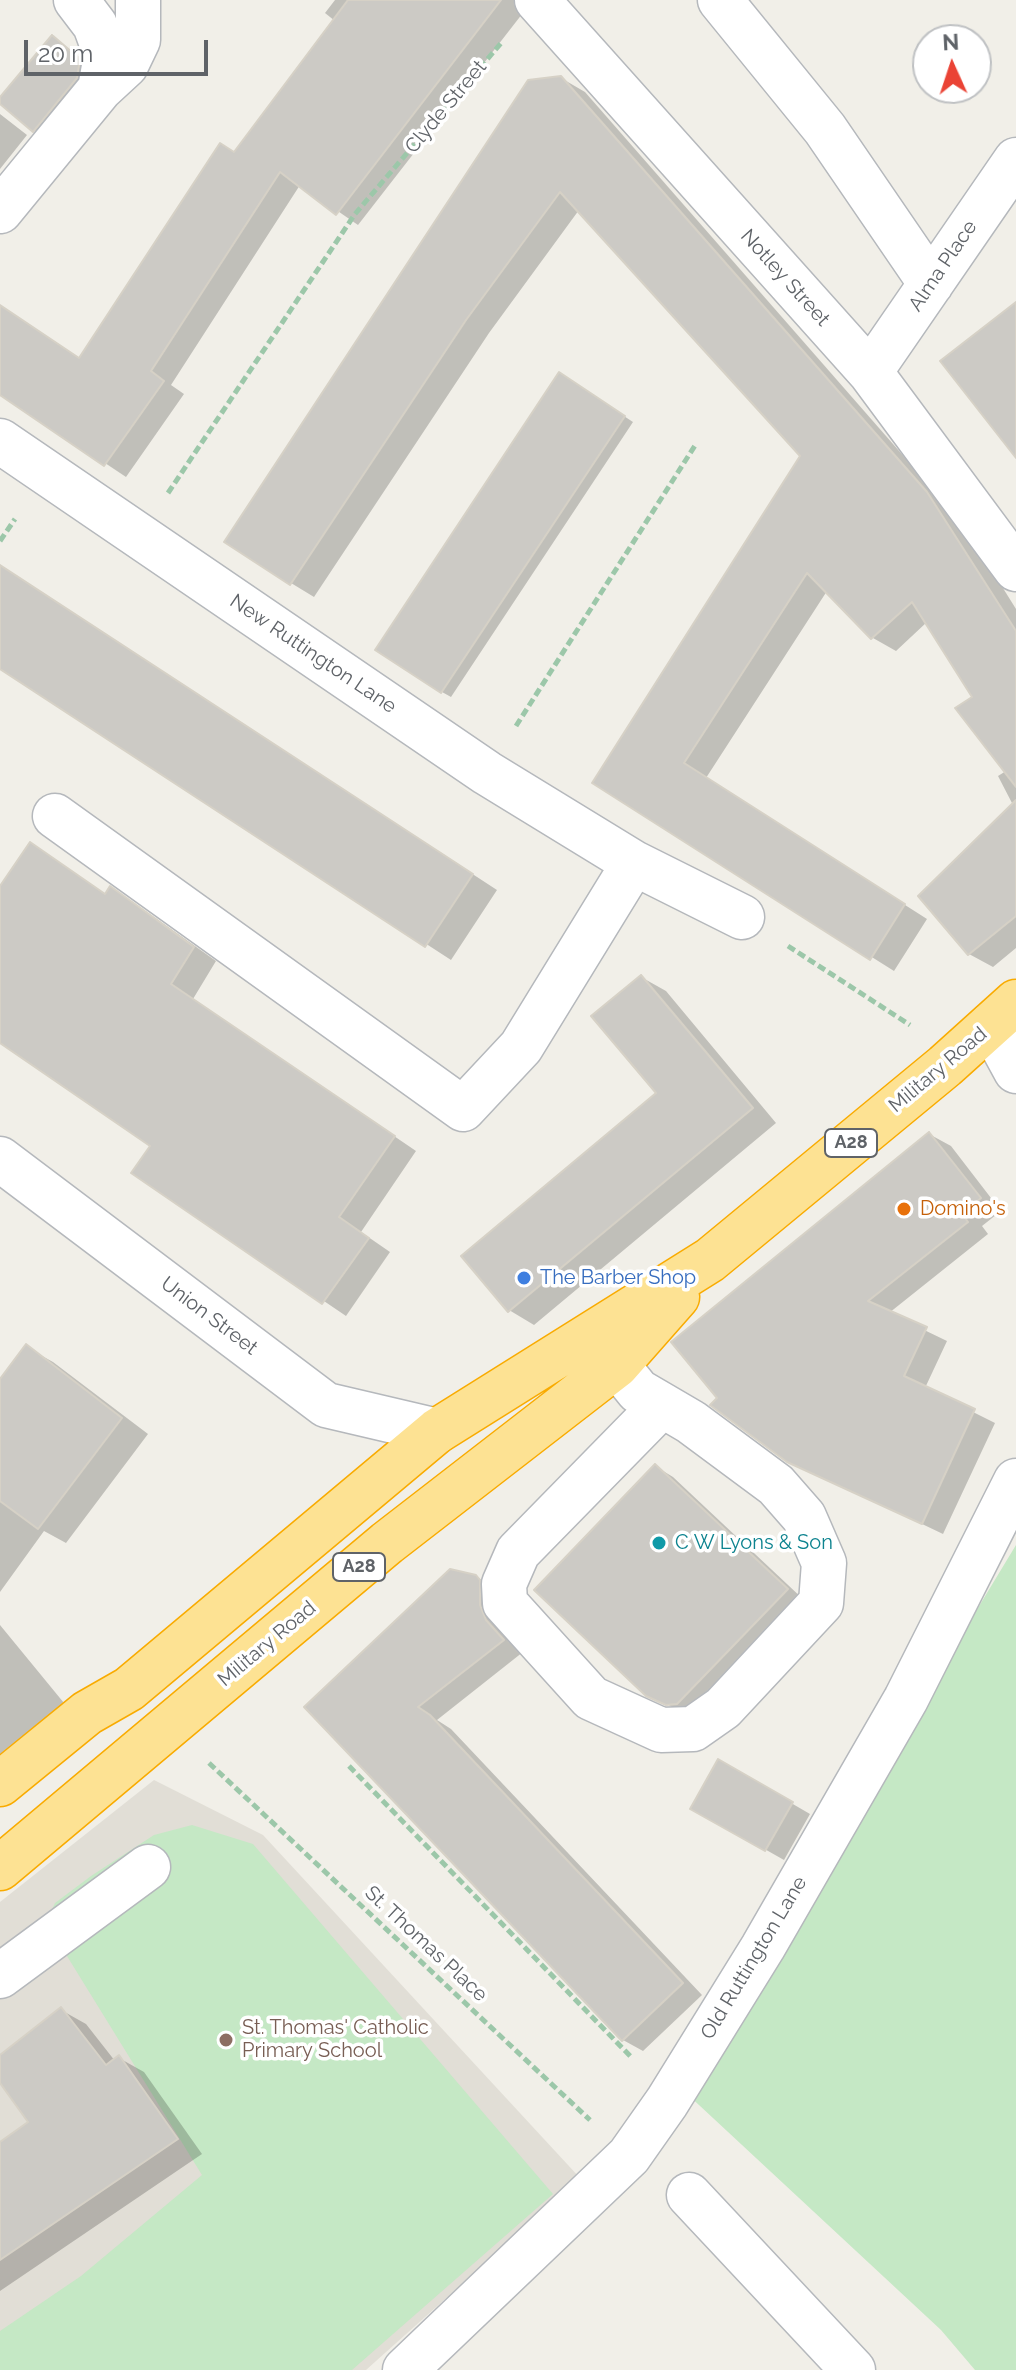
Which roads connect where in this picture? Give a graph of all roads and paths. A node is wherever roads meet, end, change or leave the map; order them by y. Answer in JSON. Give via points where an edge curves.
{"nodes":[{"id":1,"x":76,"y":0,"type":"edge"},
{"id":2,"x":138,"y":0,"type":"edge"},
{"id":3,"x":720,"y":0,"type":"edge"},
{"id":4,"x":537,"y":1,"type":"edge"},
{"id":5,"x":100,"y":89,"type":"junction"},
{"id":6,"x":1016,"y":160,"type":"edge"},
{"id":7,"x":0,"y":211,"type":"edge"},
{"id":8,"x":931,"y":284,"type":"junction"},
{"id":9,"x":870,"y":372,"type":"junction"},
{"id":10,"x":0,"y":441,"type":"edge"},
{"id":11,"x":696,"y":444,"type":"dead end"},
{"id":12,"x":140,"y":536,"type":"junction"},
{"id":13,"x":1016,"y":569,"type":"edge"},
{"id":14,"x":487,"y":773,"type":"junction"},
{"id":15,"x":55,"y":816,"type":"dead end"},
{"id":16,"x":634,"y":863,"type":"junction"},
{"id":17,"x":742,"y":917,"type":"joint"},
{"id":18,"x":1004,"y":1013,"type":"edge"},
{"id":19,"x":904,"y":1018,"type":"dead end"},
{"id":20,"x":1016,"y":1071,"type":"edge"},
{"id":21,"x":0,"y":1159,"type":"edge"},
{"id":22,"x":710,"y":1260,"type":"junction"},
{"id":23,"x":617,"y":1365,"type":"junction"},
{"id":24,"x":662,"y":1405,"type":"junction"},
{"id":25,"x":437,"y":1431,"type":"junction"},
{"id":26,"x":1016,"y":1481,"type":"edge"},
{"id":27,"x":201,"y":1755,"type":"dead end"},
{"id":28,"x":349,"y":1766,"type":"dead end"},
{"id":29,"x":0,"y":1784,"type":"edge"},
{"id":30,"x":148,"y":1867,"type":"dead end"},
{"id":31,"x":0,"y":1868,"type":"edge"},
{"id":32,"x":0,"y":1976,"type":"edge"},
{"id":33,"x":670,"y":2097,"type":"junction"},
{"id":34,"x":629,"y":2156,"type":"junction"},
{"id":35,"x":689,"y":2195,"type":"dead end"},
{"id":36,"x":405,"y":2370,"type":"edge"},
{"id":37,"x":853,"y":2370,"type":"edge"}],
"edges":[{"from":1,"to":5,"type":"street","via":[[95,25],[106,55]]},
{"from":2,"to":5,"type":"street","via":[[138,40],[126,65]]},
{"from":3,"to":8,"type":"street","via":[[825,129]]},
{"from":4,"to":9,"type":"street","name":"Notley Street"},
{"from":4,"to":12,"type":"path","name":"Clyde Street","via":[[355,214]]},
{"from":5,"to":7,"type":"street"},
{"from":6,"to":8,"type":"street","name":"Alma Place"},
{"from":8,"to":9,"type":"street","name":"Alma Place"},
{"from":9,"to":13,"type":"street","name":"Notley Street"},
{"from":10,"to":12,"type":"street","name":"New Ruttington Lane"},
{"from":11,"to":14,"type":"path"},
{"from":12,"to":14,"type":"street","name":"New Ruttington Lane"},
{"from":14,"to":16,"type":"street","name":"New Ruttington Lane"},
{"from":15,"to":16,"type":"street","via":[[463,1109],[521,1047]]},
{"from":16,"to":17,"type":"street","name":"New Ruttington Lane"},
{"from":17,"to":19,"type":"path"},
{"from":18,"to":20,"type":"street"},
{"from":18,"to":22,"type":"highway","name":"Military Road","number":"A28"},
{"from":21,"to":25,"type":"street","name":"Union Street","via":[[326,1405]]},
{"from":22,"to":23,"type":"highway","name":"Military Road","number":"A28"},
{"from":22,"to":25,"type":"highway","name":"Military Road","number":"A28"},
{"from":23,"to":24,"type":"street","via":[[638,1391]]},
{"from":23,"to":31,"type":"highway","name":"Military Road","number":"A28","via":[[387,1543]]},
{"from":24,"to":24,"type":"street","via":[[776,1485],[804,1517],[824,1563],[821,1603],[723,1708],[693,1729],[661,1730],[591,1698],[505,1603],[504,1584],[518,1552]]},
{"from":25,"to":29,"type":"highway","name":"Military Road","number":"A28","via":[[129,1689],[87,1713]]},
{"from":26,"to":33,"type":"street","name":"Old Ruttington Lane","via":[[953,1643],[906,1699]]},
{"from":27,"to":34,"type":"path","name":"St. Thomas Place"},
{"from":28,"to":33,"type":"path"},
{"from":30,"to":32,"type":"street"},
{"from":33,"to":34,"type":"street","name":"Old Ruttington Lane"},
{"from":34,"to":36,"type":"street","name":"Old Ruttington Lane"},
{"from":35,"to":37,"type":"street"}]}
